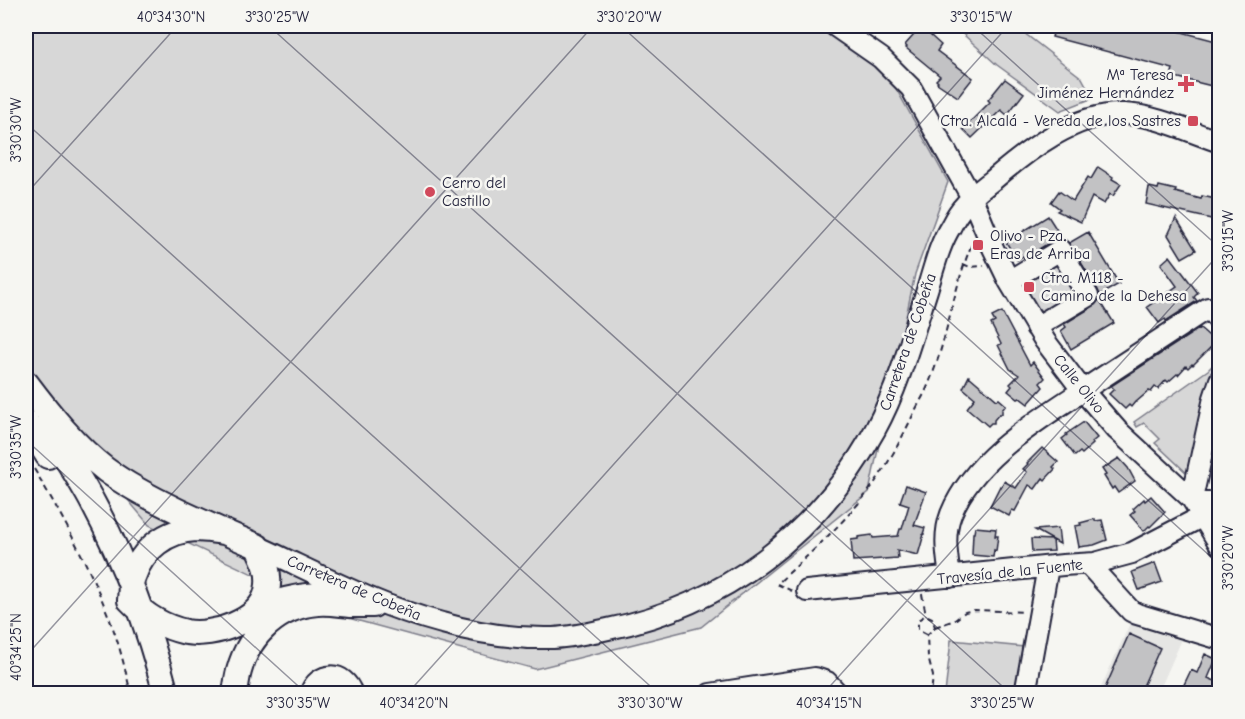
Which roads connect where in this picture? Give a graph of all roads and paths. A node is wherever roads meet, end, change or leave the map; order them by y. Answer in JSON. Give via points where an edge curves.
{"nodes":[{"id":1,"x":835,"y":26,"type":"edge"},
{"id":2,"x":1220,"y":142,"type":"edge"},
{"id":3,"x":972,"y":198,"type":"junction"},
{"id":4,"x":999,"y":261,"type":"junction"},
{"id":5,"x":963,"y":264,"type":"dead end"},
{"id":6,"x":1009,"y":281,"type":"junction"},
{"id":7,"x":1220,"y":322,"type":"edge"},
{"id":8,"x":1036,"y":327,"type":"junction"},
{"id":9,"x":1220,"y":380,"type":"edge"},
{"id":10,"x":26,"y":383,"type":"edge"},
{"id":11,"x":1083,"y":391,"type":"junction"},
{"id":12,"x":26,"y":395,"type":"edge"},
{"id":13,"x":31,"y":431,"type":"edge"},
{"id":14,"x":32,"y":465,"type":"dead end"},
{"id":15,"x":1220,"y":504,"type":"edge"},
{"id":16,"x":1197,"y":506,"type":"junction"},
{"id":17,"x":224,"y":532,"type":"junction"},
{"id":18,"x":1220,"y":545,"type":"edge"},
{"id":19,"x":258,"y":546,"type":"junction"},
{"id":20,"x":1088,"y":564,"type":"junction"},
{"id":21,"x":1048,"y":567,"type":"junction"},
{"id":22,"x":950,"y":577,"type":"junction"},
{"id":23,"x":920,"y":580,"type":"junction"},
{"id":24,"x":807,"y":591,"type":"dead end"},
{"id":25,"x":134,"y":598,"type":"junction"},
{"id":26,"x":262,"y":604,"type":"junction"},
{"id":27,"x":384,"y":607,"type":"junction"},
{"id":28,"x":1040,"y":612,"type":"junction"},
{"id":29,"x":926,"y":615,"type":"junction"},
{"id":30,"x":242,"y":621,"type":"junction"},
{"id":31,"x":935,"y":627,"type":"junction"},
{"id":32,"x":927,"y":635,"type":"junction"},
{"id":33,"x":1220,"y":639,"type":"edge"},
{"id":34,"x":132,"y":693,"type":"edge"},
{"id":35,"x":151,"y":693,"type":"edge"},
{"id":36,"x":158,"y":693,"type":"edge"},
{"id":37,"x":166,"y":693,"type":"edge"},
{"id":38,"x":233,"y":693,"type":"edge"},
{"id":39,"x":310,"y":693,"type":"edge"},
{"id":40,"x":352,"y":693,"type":"edge"},
{"id":41,"x":710,"y":693,"type":"edge"},
{"id":42,"x":837,"y":693,"type":"edge"},
{"id":43,"x":932,"y":693,"type":"edge"},
{"id":44,"x":1025,"y":693,"type":"edge"}],
"edges":[{"from":1,"to":3,"type":"street","name":"Calle Olivo","via":[[881,58],[911,88]]},
{"from":2,"to":3,"type":"street","name":"Carretera de Cobeña","via":[[1153,119],[1126,114],[1101,116],[1072,126],[1024,154]]},
{"from":3,"to":4,"type":"street","name":"Calle Olivo"},
{"from":3,"to":27,"type":"street","name":"Carretera de Cobeña","via":[[951,224],[940,248],[903,367],[866,446],[824,505],[763,561],[725,585],[674,609],[628,625],[573,635],[536,638],[498,634]]},
{"from":4,"to":5,"type":"path","via":[[987,266]]},
{"from":4,"to":6,"type":"street","name":"Calle Olivo"},
{"from":6,"to":8,"type":"street","name":"Calle Olivo"},
{"from":6,"to":8,"type":"street","via":[[1060,250],[1088,296]]},
{"from":7,"to":11,"type":"street","via":[[1208,308]]},
{"from":8,"to":11,"type":"street","name":"Calle Olivo"},
{"from":9,"to":16,"type":"street"},
{"from":10,"to":17,"type":"main road","via":[[68,435],[106,470],[138,492]]},
{"from":11,"to":16,"type":"street","name":"Calle Olivo","via":[[1117,430]]},
{"from":11,"to":22,"type":"street","via":[[1037,420],[974,477],[951,514],[947,529],[945,546]]},
{"from":12,"to":25,"type":"main road","via":[[93,503]]},
{"from":13,"to":25,"type":"main road","via":[[82,499]]},
{"from":13,"to":35,"type":"main road","via":[[66,486],[119,590]]},
{"from":14,"to":34,"type":"path","via":[[91,574]]},
{"from":15,"to":16,"type":"street"},
{"from":16,"to":18,"type":"street","name":"Calle Olivo"},
{"from":16,"to":20,"type":"street","name":"Travesía de la Fuente","via":[[1132,553]]},
{"from":17,"to":19,"type":"main road"},
{"from":17,"to":25,"type":"main road","via":[[196,529],[167,536],[140,563]]},
{"from":19,"to":26,"type":"main road","via":[[269,580]]},
{"from":19,"to":27,"type":"street","name":"Carretera de Cobeña"},
{"from":20,"to":21,"type":"street","name":"Travesía de la Fuente"},
{"from":20,"to":33,"type":"street","via":[[1131,611]]},
{"from":21,"to":22,"type":"street","name":"Travesía de la Fuente"},
{"from":21,"to":28,"type":"street"},
{"from":22,"to":23,"type":"street","name":"Travesía de la Fuente"},
{"from":23,"to":24,"type":"street","name":"Travesía de la Fuente"},
{"from":23,"to":29,"type":"path"},
{"from":25,"to":30,"type":"main road","via":[[156,621],[195,633],[219,630]]},
{"from":25,"to":36,"type":"main road"},
{"from":25,"to":37,"type":"main road"},
{"from":26,"to":27,"type":"street","via":[[324,593]]},
{"from":26,"to":30,"type":"main road"},
{"from":27,"to":38,"type":"main road","via":[[319,603],[276,617],[247,650]]},
{"from":28,"to":31,"type":"path","via":[[975,610]]},
{"from":28,"to":44,"type":"street"},
{"from":29,"to":31,"type":"path"},
{"from":29,"to":32,"type":"path","via":[[918,620],[918,630]]},
{"from":30,"to":38,"type":"main road","via":[[231,633],[228,646],[227,667]]},
{"from":31,"to":32,"type":"path"},
{"from":32,"to":43,"type":"path"},
{"from":39,"to":40,"type":"street","via":[[317,681],[330,676],[344,680]]},
{"from":41,"to":42,"type":"street","via":[[815,678],[827,682]]}]}
